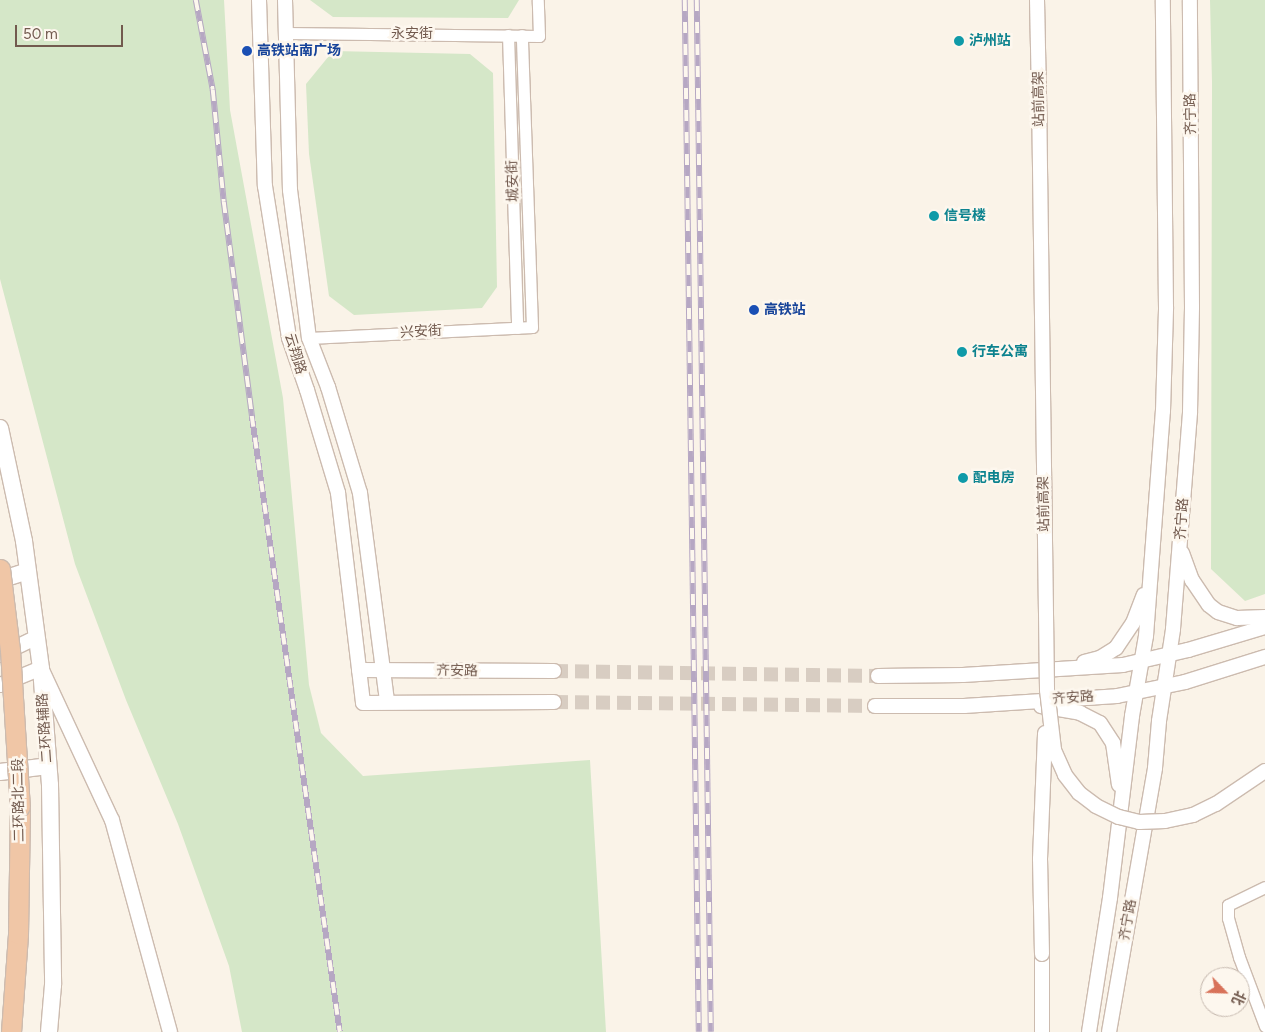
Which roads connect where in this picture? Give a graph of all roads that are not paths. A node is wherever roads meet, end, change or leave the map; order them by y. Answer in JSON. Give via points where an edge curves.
{"nodes":[{"id":1,"x":259,"y":0,"type":"edge"},
{"id":2,"x":285,"y":0,"type":"edge"},
{"id":3,"x":538,"y":0,"type":"edge"},
{"id":4,"x":1038,"y":0,"type":"edge"},
{"id":5,"x":1163,"y":0,"type":"edge"},
{"id":6,"x":1190,"y":0,"type":"edge"},
{"id":7,"x":285,"y":33,"type":"junction"},
{"id":8,"x":508,"y":35,"type":"junction"},
{"id":9,"x":522,"y":35,"type":"junction"},
{"id":10,"x":532,"y":327,"type":"joint"},
{"id":11,"x":517,"y":328,"type":"junction"},
{"id":12,"x":309,"y":338,"type":"junction"},
{"id":13,"x":0,"y":428,"type":"edge"},
{"id":14,"x":1180,"y":544,"type":"junction"},
{"id":15,"x":0,"y":569,"type":"edge"},
{"id":16,"x":28,"y":571,"type":"junction"},
{"id":17,"x":1150,"y":575,"type":"junction"},
{"id":18,"x":0,"y":580,"type":"edge"},
{"id":19,"x":1265,"y":617,"type":"edge"},
{"id":20,"x":1265,"y":627,"type":"edge"},
{"id":21,"x":37,"y":637,"type":"junction"},
{"id":22,"x":0,"y":655,"type":"edge"},
{"id":23,"x":1170,"y":655,"type":"junction"},
{"id":24,"x":1265,"y":657,"type":"edge"},
{"id":25,"x":1142,"y":661,"type":"junction"},
{"id":26,"x":41,"y":668,"type":"junction"},
{"id":27,"x":1058,"y":669,"type":"junction"},
{"id":28,"x":359,"y":670,"type":"junction"},
{"id":29,"x":382,"y":670,"type":"junction"},
{"id":30,"x":554,"y":672,"type":"tunnel mouth"},
{"id":31,"x":878,"y":676,"type":"tunnel mouth"},
{"id":32,"x":0,"y":685,"type":"edge"},
{"id":33,"x":1165,"y":686,"type":"junction"},
{"id":34,"x":1047,"y":690,"type":"junction"},
{"id":35,"x":1136,"y":692,"type":"junction"},
{"id":36,"x":387,"y":701,"type":"junction"},
{"id":37,"x":554,"y":702,"type":"tunnel mouth"},
{"id":38,"x":1013,"y":702,"type":"junction"},
{"id":39,"x":875,"y":706,"type":"tunnel mouth"},
{"id":40,"x":48,"y":766,"type":"junction"},
{"id":41,"x":1265,"y":771,"type":"edge"},
{"id":42,"x":0,"y":772,"type":"edge"},
{"id":43,"x":1122,"y":802,"type":"junction"},
{"id":44,"x":1265,"y":887,"type":"edge"},
{"id":45,"x":1265,"y":1026,"type":"edge"},
{"id":46,"x":11,"y":1032,"type":"edge"},
{"id":47,"x":50,"y":1032,"type":"edge"},
{"id":48,"x":170,"y":1032,"type":"edge"},
{"id":49,"x":1042,"y":1032,"type":"edge"},
{"id":50,"x":1089,"y":1032,"type":"edge"},
{"id":51,"x":1109,"y":1032,"type":"edge"}],
"edges":[{"from":1,"to":28,"type":"street","name":"云翔路","via":[[265,186],[288,338],[338,493]]},
{"from":2,"to":7,"type":"street","name":"云翔路"},
{"from":3,"to":9,"type":"street","name":"永安街","via":[[539,36]]},
{"from":4,"to":34,"type":"street","name":"站前高架","bridge":true},
{"from":5,"to":17,"type":"street","name":"齐宁路","via":[[1166,307],[1163,411]]},
{"from":6,"to":14,"type":"street","name":"齐宁路","via":[[1192,307],[1190,412]]},
{"from":7,"to":8,"type":"street","name":"永安街"},
{"from":7,"to":12,"type":"street","name":"云翔路","via":[[290,190]]},
{"from":8,"to":9,"type":"street","name":"永安街"},
{"from":8,"to":11,"type":"street","name":"城安街"},
{"from":9,"to":10,"type":"street","name":"城安街"},
{"from":10,"to":11,"type":"street","name":"兴安街"},
{"from":11,"to":12,"type":"street","name":"兴安街"},
{"from":12,"to":29,"type":"street","name":"云翔路","via":[[328,387],[360,493]]},
{"from":13,"to":16,"type":"main road","name":"二环路辅路"},
{"from":14,"to":19,"type":"street","via":[[1192,580],[1209,605],[1231,617]]},
{"from":14,"to":23,"type":"street","name":"齐宁路"},
{"from":15,"to":46,"type":"highway","name":"二环路北二段","bridge":true,"via":[[10,650],[20,807],[18,934]]},
{"from":16,"to":18,"type":"main road"},
{"from":16,"to":21,"type":"main road","name":"二环路辅路"},
{"from":17,"to":25,"type":"street","name":"齐宁路"},
{"from":17,"to":27,"type":"street","via":[[1133,623],[1116,648],[1100,658]]},
{"from":20,"to":23,"type":"street"},
{"from":21,"to":22,"type":"street"},
{"from":21,"to":26,"type":"main road","name":"二环路辅路"},
{"from":23,"to":25,"type":"street"},
{"from":23,"to":33,"type":"street","name":"齐宁路"},
{"from":24,"to":33,"type":"street","name":"齐安路"},
{"from":25,"to":27,"type":"street"},
{"from":25,"to":35,"type":"street","name":"齐宁路"},
{"from":26,"to":32,"type":"street"},
{"from":26,"to":40,"type":"main road","name":"二环路辅路"},
{"from":26,"to":48,"type":"street","via":[[112,820]]},
{"from":27,"to":31,"type":"street"},
{"from":28,"to":29,"type":"street","name":"齐安路"},
{"from":28,"to":36,"type":"street","name":"云翔路","via":[[363,702]]},
{"from":29,"to":30,"type":"street","name":"齐安路"},
{"from":29,"to":36,"type":"street","name":"云翔路"},
{"from":33,"to":35,"type":"street","name":"齐安路"},
{"from":33,"to":51,"type":"street","name":"齐宁路","via":[[1156,768]]},
{"from":34,"to":41,"type":"street","name":"站前高架","bridge":true,"via":[[1054,750],[1065,775],[1079,793],[1119,817],[1148,822],[1194,816]]},
{"from":34,"to":49,"type":"street","bridge":true,"via":[[1040,859]]},
{"from":35,"to":38,"type":"street","name":"齐安路"},
{"from":35,"to":43,"type":"street","name":"齐宁路"},
{"from":36,"to":37,"type":"street"},
{"from":38,"to":39,"type":"street","name":"齐安路","via":[[964,706]]},
{"from":38,"to":43,"type":"street","via":[[1080,713],[1100,723],[1113,743]]},
{"from":40,"to":42,"type":"main road"},
{"from":40,"to":47,"type":"main road","name":"二环路辅路","via":[[53,985]]},
{"from":43,"to":50,"type":"street","name":"齐宁路"},
{"from":44,"to":45,"type":"street","via":[[1228,905],[1239,957]]}]}
